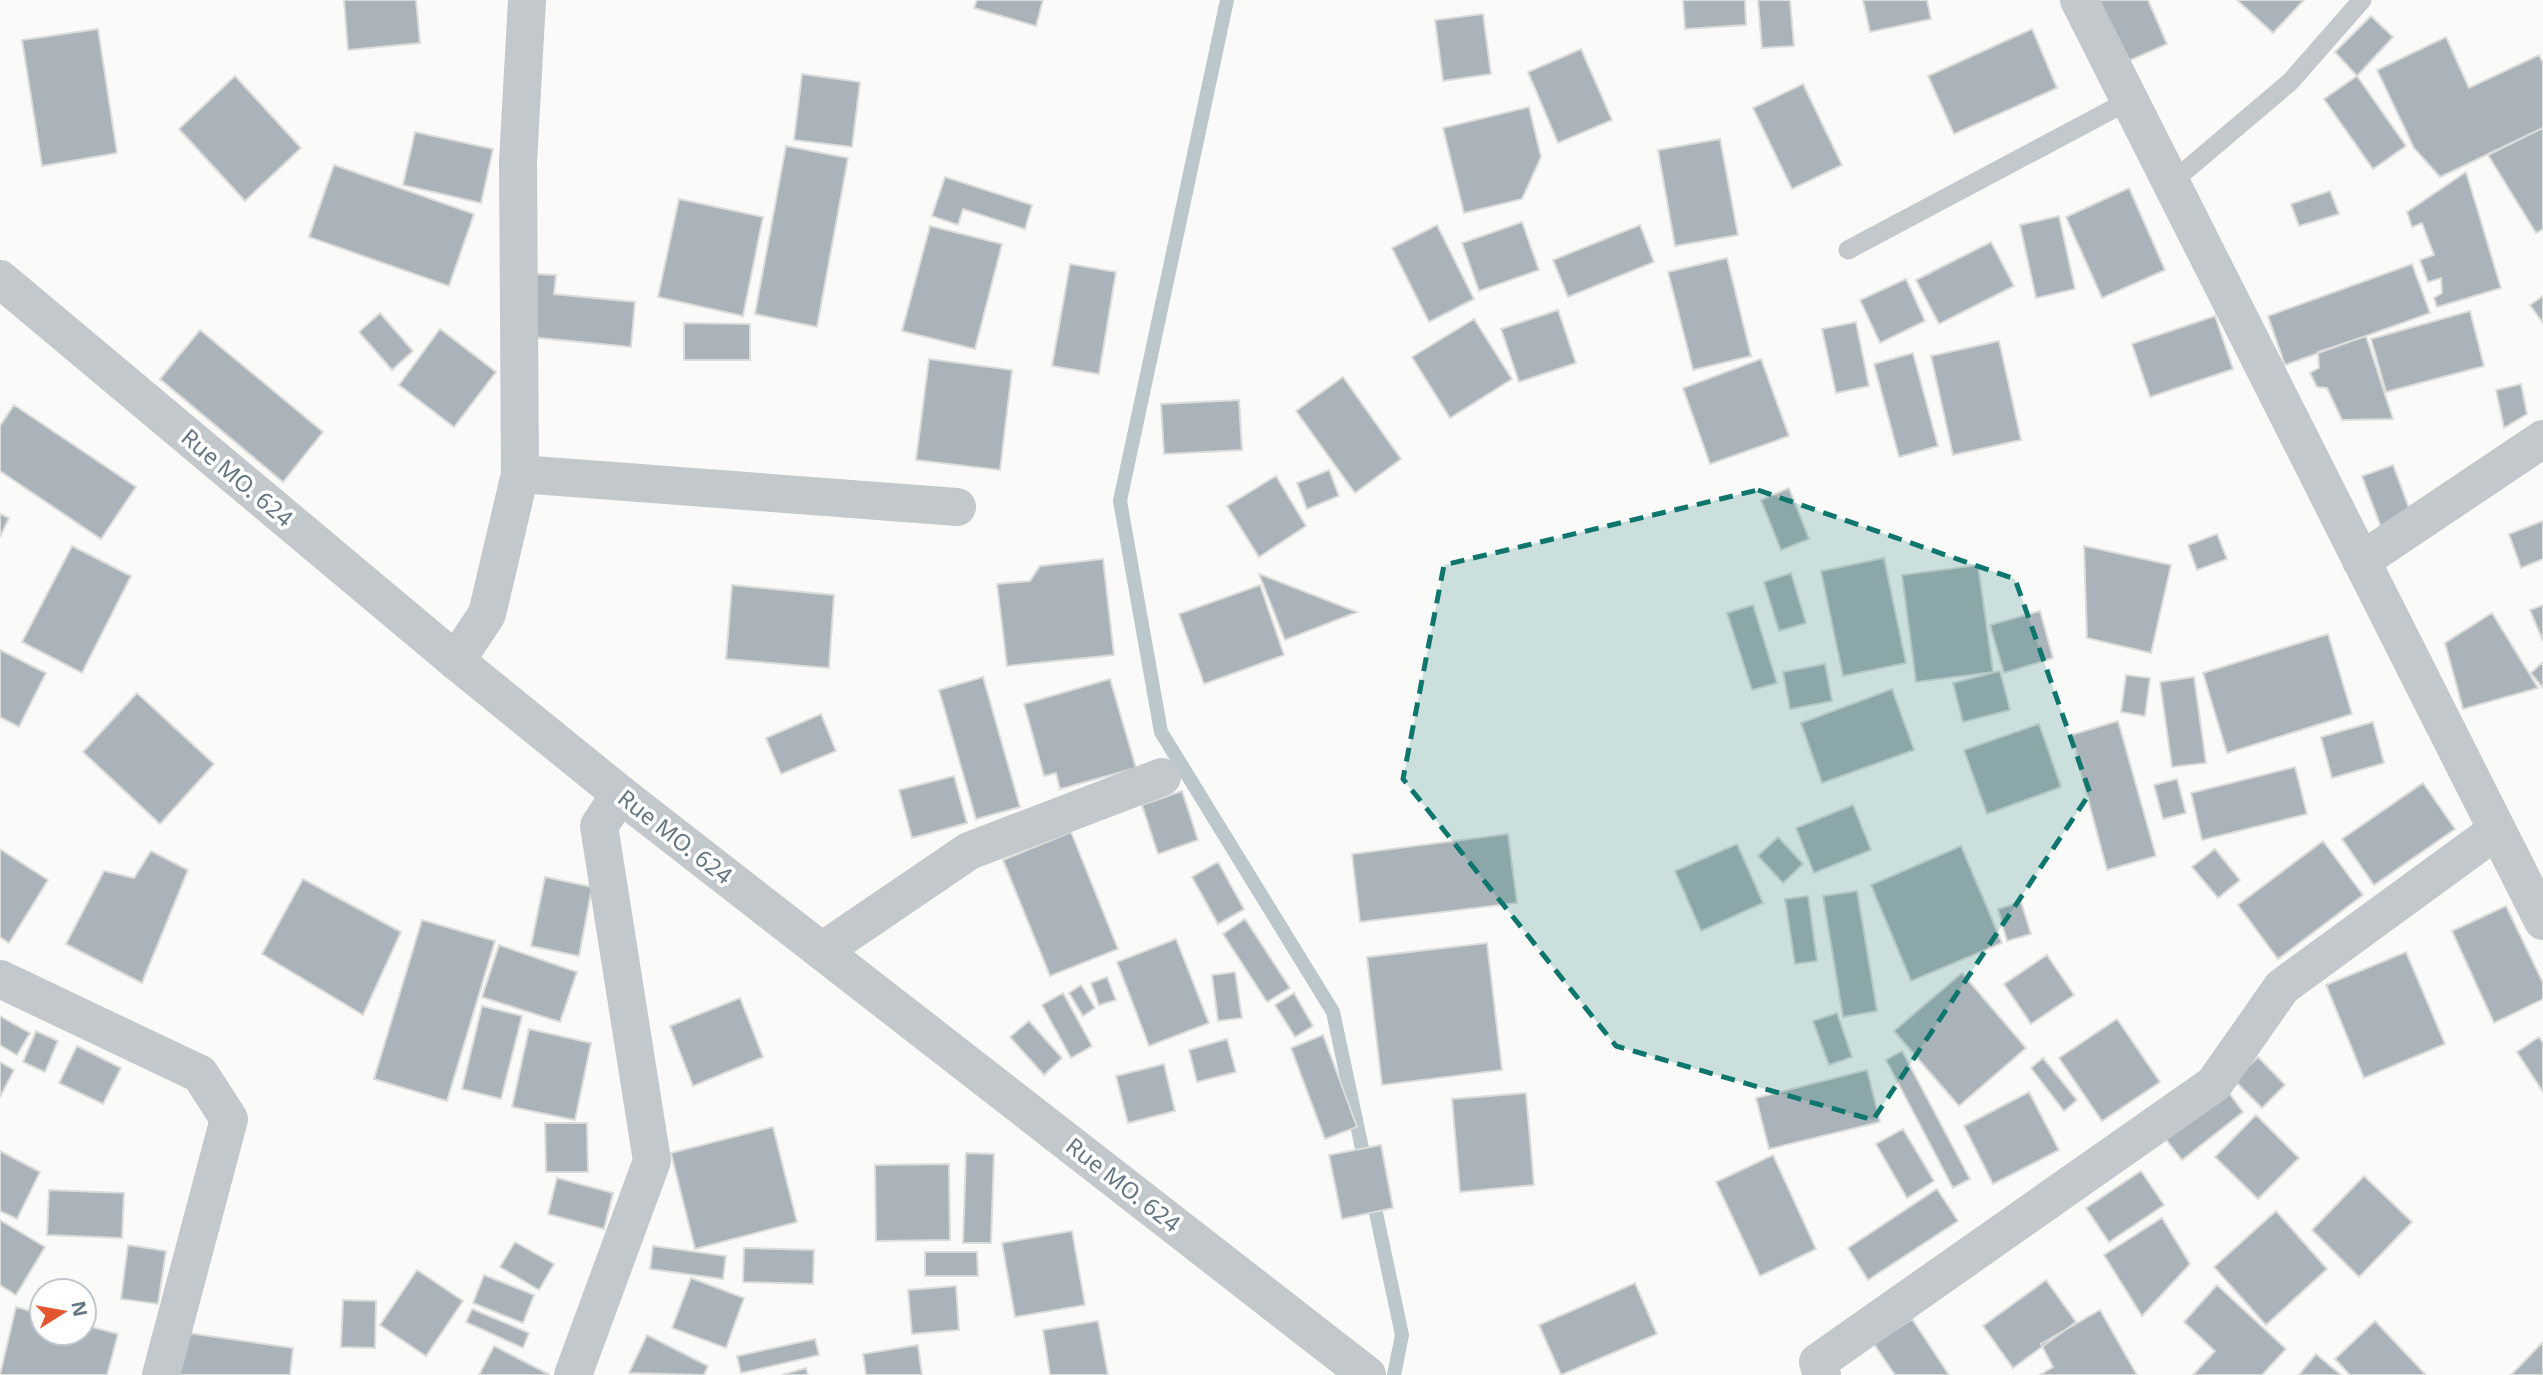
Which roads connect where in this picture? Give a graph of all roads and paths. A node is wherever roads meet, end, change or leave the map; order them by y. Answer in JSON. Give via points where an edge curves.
{"nodes":[{"id":1,"x":527,"y":0,"type":"edge"},
{"id":2,"x":2079,"y":0,"type":"edge"},
{"id":3,"x":2362,"y":0,"type":"edge"},
{"id":4,"x":2130,"y":100,"type":"junction"},
{"id":5,"x":2172,"y":182,"type":"junction"},
{"id":6,"x":1847,"y":250,"type":"dead end"},
{"id":7,"x":0,"y":279,"type":"edge"},
{"id":8,"x":2543,"y":439,"type":"edge"},
{"id":9,"x":520,"y":474,"type":"junction"},
{"id":10,"x":957,"y":507,"type":"dead end"},
{"id":11,"x":2361,"y":562,"type":"junction"},
{"id":12,"x":456,"y":661,"type":"junction"},
{"id":13,"x":1162,"y":778,"type":"dead end"},
{"id":14,"x":620,"y":794,"type":"junction"},
{"id":15,"x":2497,"y":830,"type":"junction"},
{"id":16,"x":2543,"y":921,"type":"edge"},
{"id":17,"x":822,"y":951,"type":"junction"},
{"id":18,"x":0,"y":979,"type":"edge"},
{"id":19,"x":161,"y":1375,"type":"edge"},
{"id":20,"x":573,"y":1375,"type":"edge"},
{"id":21,"x":1367,"y":1375,"type":"edge"},
{"id":22,"x":1822,"y":1375,"type":"edge"}],
"edges":[{"from":1,"to":9,"type":"street","via":[[518,162]]},
{"from":2,"to":4,"type":"street"},
{"from":3,"to":5,"type":"lane","via":[[2290,82]]},
{"from":4,"to":5,"type":"street"},
{"from":4,"to":6,"type":"lane"},
{"from":5,"to":11,"type":"street"},
{"from":7,"to":12,"type":"street","name":"Rue MO. 624"},
{"from":8,"to":11,"type":"street"},
{"from":9,"to":10,"type":"street"},
{"from":9,"to":12,"type":"street","via":[[487,614]]},
{"from":11,"to":15,"type":"street"},
{"from":12,"to":14,"type":"street","name":"Rue MO. 624"},
{"from":13,"to":17,"type":"street","via":[[969,851]]},
{"from":14,"to":17,"type":"street","name":"Rue MO. 624"},
{"from":14,"to":20,"type":"street","via":[[599,826],[652,1161]]},
{"from":15,"to":16,"type":"street"},
{"from":15,"to":22,"type":"street","via":[[2281,987],[2214,1084],[1818,1362]]},
{"from":17,"to":21,"type":"street","name":"Rue MO. 624"},
{"from":18,"to":19,"type":"street","via":[[200,1074],[229,1119]]}]}
